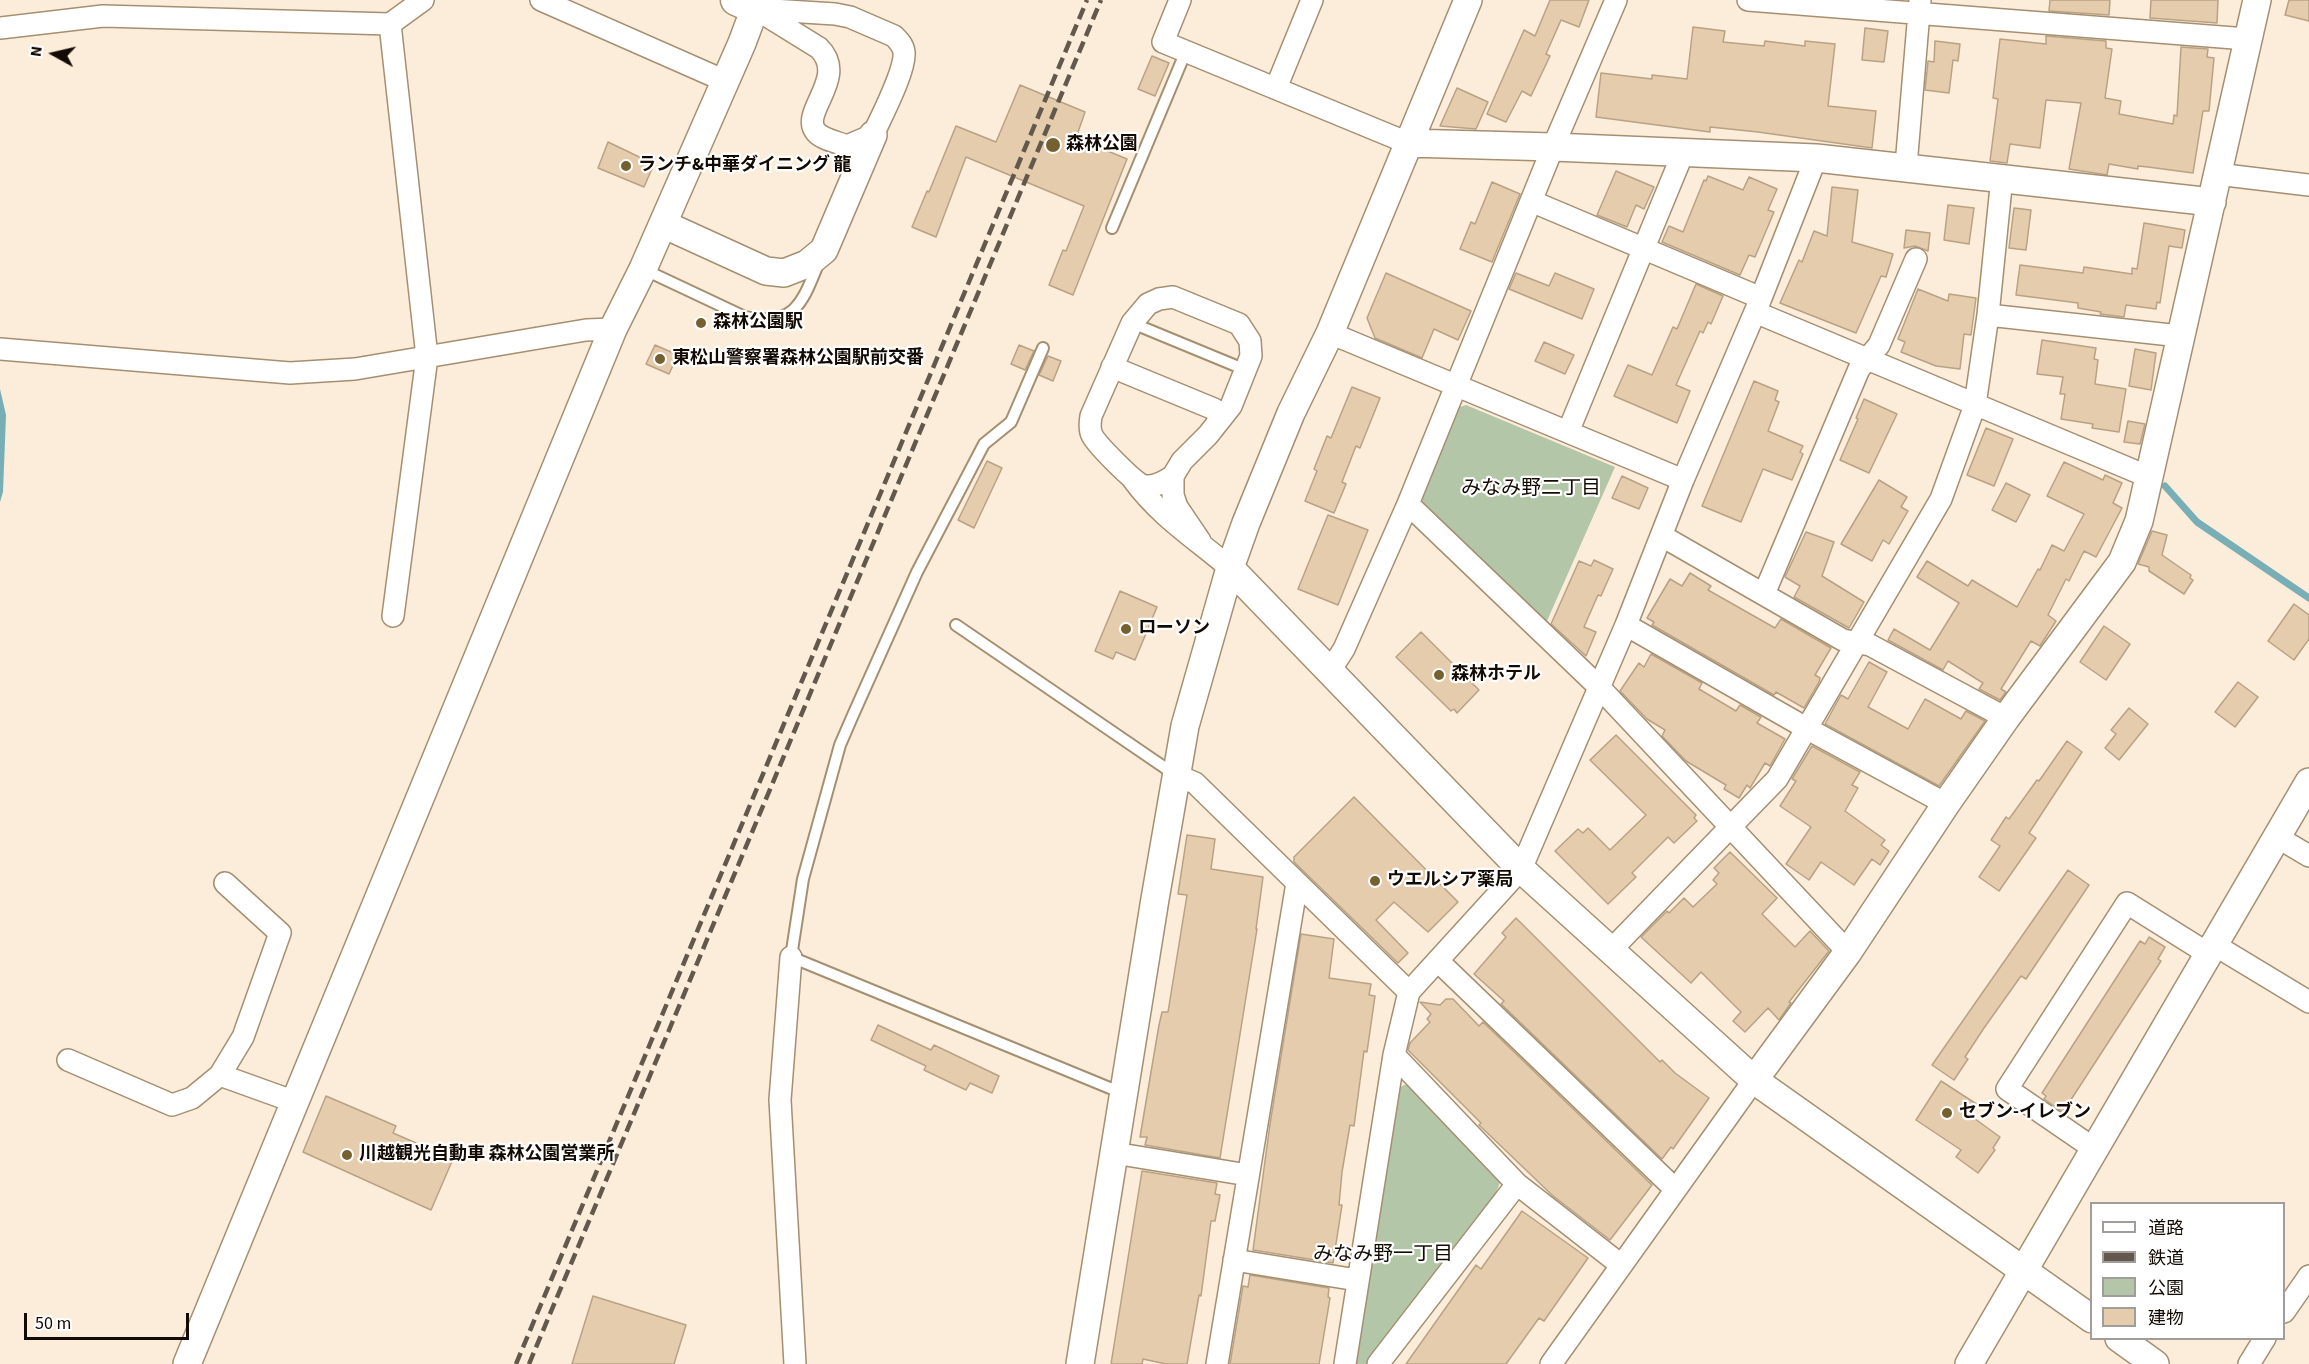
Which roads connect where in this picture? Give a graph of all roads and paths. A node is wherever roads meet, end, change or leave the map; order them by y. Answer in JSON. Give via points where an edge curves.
{"nodes":[{"id":1,"x":423,"y":0,"type":"edge"},
{"id":2,"x":541,"y":0,"type":"edge"},
{"id":3,"x":1180,"y":0,"type":"edge"},
{"id":4,"x":1312,"y":0,"type":"edge"},
{"id":5,"x":1468,"y":0,"type":"edge"},
{"id":6,"x":1616,"y":0,"type":"edge"},
{"id":7,"x":1748,"y":0,"type":"edge"},
{"id":8,"x":2257,"y":0,"type":"edge"},
{"id":9,"x":750,"y":3,"type":"edge"},
{"id":10,"x":1920,"y":7,"type":"edge"},
{"id":11,"x":390,"y":24,"type":"junction"},
{"id":12,"x":0,"y":28,"type":"edge"},
{"id":13,"x":2247,"y":39,"type":"junction"},
{"id":14,"x":1186,"y":51,"type":"junction"},
{"id":15,"x":725,"y":81,"type":"junction"},
{"id":16,"x":1276,"y":88,"type":"junction"},
{"id":17,"x":873,"y":135,"type":"junction"},
{"id":18,"x":1408,"y":143,"type":"junction"},
{"id":19,"x":847,"y":146,"type":"junction"},
{"id":20,"x":1553,"y":147,"type":"junction"},
{"id":21,"x":1683,"y":153,"type":"junction"},
{"id":22,"x":1816,"y":158,"type":"junction"},
{"id":23,"x":1906,"y":166,"type":"junction"},
{"id":24,"x":858,"y":171,"type":"junction"},
{"id":25,"x":2217,"y":174,"type":"junction"},
{"id":26,"x":2002,"y":177,"type":"junction"},
{"id":27,"x":2309,"y":185,"type":"edge"},
{"id":28,"x":1531,"y":201,"type":"junction"},
{"id":29,"x":2212,"y":202,"type":"junction"},
{"id":30,"x":663,"y":224,"type":"junction"},
{"id":31,"x":1112,"y":228,"type":"dead end"},
{"id":32,"x":1644,"y":248,"type":"junction"},
{"id":33,"x":824,"y":250,"type":"junction"},
{"id":34,"x":1916,"y":259,"type":"dead end"},
{"id":35,"x":643,"y":269,"type":"junction"},
{"id":36,"x":1758,"y":305,"type":"junction"},
{"id":37,"x":1988,"y":315,"type":"junction"},
{"id":38,"x":1132,"y":323,"type":"junction"},
{"id":39,"x":613,"y":329,"type":"junction"},
{"id":40,"x":1330,"y":333,"type":"junction"},
{"id":41,"x":2180,"y":336,"type":"junction"},
{"id":42,"x":1043,"y":348,"type":"dead end"},
{"id":43,"x":0,"y":349,"type":"edge"},
{"id":44,"x":427,"y":357,"type":"junction"},
{"id":45,"x":1867,"y":360,"type":"junction"},
{"id":46,"x":1112,"y":367,"type":"junction"},
{"id":47,"x":1246,"y":370,"type":"junction"},
{"id":48,"x":1455,"y":385,"type":"junction"},
{"id":49,"x":1976,"y":405,"type":"junction"},
{"id":50,"x":1218,"y":422,"type":"junction"},
{"id":51,"x":1568,"y":432,"type":"junction"},
{"id":52,"x":1173,"y":476,"type":"junction"},
{"id":53,"x":1131,"y":477,"type":"junction"},
{"id":54,"x":2149,"y":477,"type":"junction"},
{"id":55,"x":1683,"y":480,"type":"junction"},
{"id":56,"x":1408,"y":504,"type":"junction"},
{"id":57,"x":1662,"y":536,"type":"junction"},
{"id":58,"x":1200,"y":541,"type":"junction"},
{"id":59,"x":1230,"y":568,"type":"junction"},
{"id":60,"x":1764,"y":594,"type":"junction"},
{"id":61,"x":393,"y":616,"type":"dead end"},
{"id":62,"x":1626,"y":625,"type":"junction"},
{"id":63,"x":956,"y":626,"type":"dead end"},
{"id":64,"x":1856,"y":642,"type":"junction"},
{"id":65,"x":1329,"y":672,"type":"junction"},
{"id":66,"x":1599,"y":687,"type":"junction"},
{"id":67,"x":2006,"y":718,"type":"junction"},
{"id":68,"x":1806,"y":728,"type":"junction"},
{"id":69,"x":1176,"y":775,"type":"junction"},
{"id":70,"x":2309,"y":782,"type":"edge"},
{"id":71,"x":1946,"y":804,"type":"junction"},
{"id":72,"x":1730,"y":827,"type":"junction"},
{"id":73,"x":2277,"y":837,"type":"junction"},
{"id":74,"x":2309,"y":856,"type":"edge"},
{"id":75,"x":1521,"y":870,"type":"junction"},
{"id":76,"x":225,"y":883,"type":"dead end"},
{"id":77,"x":1297,"y":883,"type":"junction"},
{"id":78,"x":2210,"y":949,"type":"junction"},
{"id":79,"x":1611,"y":950,"type":"junction"},
{"id":80,"x":1848,"y":951,"type":"junction"},
{"id":81,"x":790,"y":957,"type":"junction"},
{"id":82,"x":1438,"y":961,"type":"junction"},
{"id":83,"x":1409,"y":992,"type":"junction"},
{"id":84,"x":2309,"y":1002,"type":"edge"},
{"id":85,"x":1394,"y":1055,"type":"junction"},
{"id":86,"x":68,"y":1060,"type":"dead end"},
{"id":87,"x":220,"y":1075,"type":"junction"},
{"id":88,"x":1754,"y":1080,"type":"junction"},
{"id":89,"x":1124,"y":1094,"type":"junction"},
{"id":90,"x":295,"y":1102,"type":"junction"},
{"id":91,"x":2093,"y":1148,"type":"junction"},
{"id":92,"x":1114,"y":1153,"type":"junction"},
{"id":93,"x":1248,"y":1175,"type":"junction"},
{"id":94,"x":1517,"y":1184,"type":"junction"},
{"id":95,"x":1676,"y":1189,"type":"junction"},
{"id":96,"x":1234,"y":1260,"type":"junction"},
{"id":97,"x":1621,"y":1265,"type":"junction"},
{"id":98,"x":2023,"y":1270,"type":"junction"},
{"id":99,"x":2309,"y":1276,"type":"edge"},
{"id":100,"x":1357,"y":1280,"type":"junction"},
{"id":101,"x":2285,"y":1309,"type":"edge"},
{"id":102,"x":2090,"y":1318,"type":"edge"},
{"id":103,"x":2123,"y":1340,"type":"edge"},
{"id":104,"x":2264,"y":1340,"type":"edge"},
{"id":105,"x":187,"y":1364,"type":"edge"},
{"id":106,"x":795,"y":1364,"type":"edge"},
{"id":107,"x":1080,"y":1364,"type":"edge"},
{"id":108,"x":1217,"y":1364,"type":"edge"},
{"id":109,"x":1345,"y":1364,"type":"edge"},
{"id":110,"x":1378,"y":1364,"type":"edge"},
{"id":111,"x":1551,"y":1364,"type":"edge"},
{"id":112,"x":1969,"y":1364,"type":"edge"},
{"id":113,"x":2155,"y":1364,"type":"edge"},
{"id":114,"x":2249,"y":1364,"type":"edge"}],
"edges":[{"from":1,"to":11,"type":"street"},
{"from":2,"to":15,"type":"street"},
{"from":3,"to":14,"type":"street","via":[[1163,42]]},
{"from":4,"to":16,"type":"street"},
{"from":5,"to":18,"type":"street"},
{"from":6,"to":20,"type":"street"},
{"from":7,"to":10,"type":"street"},
{"from":8,"to":13,"type":"street"},
{"from":9,"to":15,"type":"street"},
{"from":9,"to":17,"type":"street","via":[[850,17],[900,42],[903,66]]},
{"from":9,"to":19,"type":"street","via":[[824,53],[828,80],[812,124],[822,136]]},
{"from":10,"to":13,"type":"street"},
{"from":10,"to":23,"type":"street"},
{"from":11,"to":12,"type":"street","via":[[103,16]]},
{"from":11,"to":44,"type":"street"},
{"from":13,"to":25,"type":"street"},
{"from":14,"to":16,"type":"street"},
{"from":14,"to":31,"type":"lane"},
{"from":15,"to":30,"type":"street"},
{"from":16,"to":18,"type":"street"},
{"from":17,"to":19,"type":"street"},
{"from":17,"to":24,"type":"street"},
{"from":18,"to":20,"type":"street"},
{"from":18,"to":40,"type":"street"},
{"from":19,"to":24,"type":"street","via":[[856,155]]},
{"from":20,"to":21,"type":"street"},
{"from":20,"to":28,"type":"street"},
{"from":21,"to":22,"type":"street"},
{"from":21,"to":32,"type":"street"},
{"from":22,"to":23,"type":"street"},
{"from":22,"to":36,"type":"street"},
{"from":23,"to":26,"type":"street"},
{"from":24,"to":33,"type":"street"},
{"from":25,"to":27,"type":"street"},
{"from":25,"to":29,"type":"street"},
{"from":26,"to":29,"type":"street"},
{"from":26,"to":37,"type":"street"},
{"from":28,"to":32,"type":"street"},
{"from":28,"to":48,"type":"street"},
{"from":29,"to":41,"type":"street"},
{"from":30,"to":33,"type":"street","via":[[766,271],[784,273],[807,264]]},
{"from":30,"to":35,"type":"street"},
{"from":32,"to":36,"type":"street"},
{"from":32,"to":51,"type":"street"},
{"from":33,"to":35,"type":"lane","via":[[794,312],[762,321],[745,317]]},
{"from":34,"to":45,"type":"street","via":[[1880,345]]},
{"from":35,"to":39,"type":"street"},
{"from":36,"to":45,"type":"street"},
{"from":36,"to":55,"type":"street"},
{"from":37,"to":41,"type":"street"},
{"from":37,"to":49,"type":"street"},
{"from":38,"to":46,"type":"street"},
{"from":38,"to":47,"type":"lane"},
{"from":38,"to":47,"type":"street","via":[[1148,304],[1173,297],[1239,324],[1250,341],[1251,356]]},
{"from":39,"to":44,"type":"street","via":[[586,330]]},
{"from":39,"to":90,"type":"street"},
{"from":40,"to":48,"type":"street"},
{"from":40,"to":59,"type":"street","via":[[1291,412]]},
{"from":41,"to":54,"type":"street"},
{"from":42,"to":81,"type":"lane","via":[[1011,422],[984,444],[917,572],[844,735],[803,879]]},
{"from":43,"to":44,"type":"street","via":[[290,374],[355,369]]},
{"from":44,"to":61,"type":"street"},
{"from":45,"to":49,"type":"street"},
{"from":45,"to":60,"type":"street","via":[[1859,369]]},
{"from":46,"to":50,"type":"street","via":[[1214,409]]},
{"from":46,"to":53,"type":"street","via":[[1090,426],[1097,442]]},
{"from":47,"to":50,"type":"street","via":[[1231,406]]},
{"from":48,"to":51,"type":"street"},
{"from":48,"to":56,"type":"street"},
{"from":49,"to":54,"type":"street"},
{"from":49,"to":64,"type":"street","via":[[1941,499]]},
{"from":50,"to":52,"type":"street"},
{"from":51,"to":55,"type":"street"},
{"from":52,"to":53,"type":"street","via":[[1159,485],[1144,486]]},
{"from":52,"to":58,"type":"street","via":[[1173,495]]},
{"from":53,"to":58,"type":"street","via":[[1169,520]]},
{"from":54,"to":67,"type":"street","via":[[2139,521],[2122,562]]},
{"from":55,"to":57,"type":"street"},
{"from":56,"to":65,"type":"street","via":[[1344,649]]},
{"from":56,"to":66,"type":"street"},
{"from":57,"to":60,"type":"street"},
{"from":57,"to":62,"type":"street"},
{"from":58,"to":59,"type":"street"},
{"from":59,"to":65,"type":"street"},
{"from":59,"to":69,"type":"street","via":[[1185,726]]},
{"from":60,"to":64,"type":"street","via":[[1843,640]]},
{"from":62,"to":66,"type":"street"},
{"from":62,"to":68,"type":"street"},
{"from":63,"to":69,"type":"lane"},
{"from":64,"to":67,"type":"street","via":[[1870,645]]},
{"from":64,"to":68,"type":"street"},
{"from":65,"to":75,"type":"street"},
{"from":66,"to":72,"type":"street"},
{"from":66,"to":75,"type":"street"},
{"from":67,"to":71,"type":"street"},
{"from":68,"to":71,"type":"street"},
{"from":68,"to":72,"type":"street","via":[[1777,779]]},
{"from":69,"to":77,"type":"street","via":[[1195,783]]},
{"from":69,"to":89,"type":"street"},
{"from":70,"to":73,"type":"street"},
{"from":71,"to":80,"type":"street"},
{"from":72,"to":79,"type":"street"},
{"from":72,"to":80,"type":"street"},
{"from":73,"to":74,"type":"street"},
{"from":73,"to":78,"type":"street"},
{"from":75,"to":79,"type":"street"},
{"from":75,"to":82,"type":"street"},
{"from":76,"to":87,"type":"street","via":[[280,933],[243,1037]]},
{"from":77,"to":83,"type":"street"},
{"from":77,"to":93,"type":"street"},
{"from":78,"to":84,"type":"street"},
{"from":78,"to":91,"type":"street"},
{"from":78,"to":91,"type":"street","via":[[2127,903],[2007,1089]]},
{"from":79,"to":88,"type":"street"},
{"from":80,"to":88,"type":"street"},
{"from":81,"to":89,"type":"lane"},
{"from":81,"to":106,"type":"street","via":[[780,1100]]},
{"from":82,"to":83,"type":"street"},
{"from":82,"to":95,"type":"street"},
{"from":83,"to":85,"type":"street"},
{"from":85,"to":94,"type":"street"},
{"from":85,"to":100,"type":"street"},
{"from":86,"to":87,"type":"street","via":[[172,1105],[192,1098]]},
{"from":87,"to":90,"type":"street"},
{"from":88,"to":95,"type":"street"},
{"from":88,"to":98,"type":"street"},
{"from":89,"to":92,"type":"street"},
{"from":90,"to":105,"type":"street"},
{"from":91,"to":98,"type":"street"},
{"from":92,"to":93,"type":"street"},
{"from":92,"to":107,"type":"street"},
{"from":93,"to":96,"type":"street"},
{"from":94,"to":97,"type":"street"},
{"from":94,"to":110,"type":"street"},
{"from":95,"to":97,"type":"street"},
{"from":96,"to":100,"type":"street"},
{"from":96,"to":108,"type":"street"},
{"from":97,"to":111,"type":"street"},
{"from":98,"to":102,"type":"street"},
{"from":98,"to":112,"type":"street"},
{"from":99,"to":101,"type":"street"},
{"from":100,"to":109,"type":"street"},
{"from":103,"to":113,"type":"street"},
{"from":104,"to":114,"type":"street"}]}
